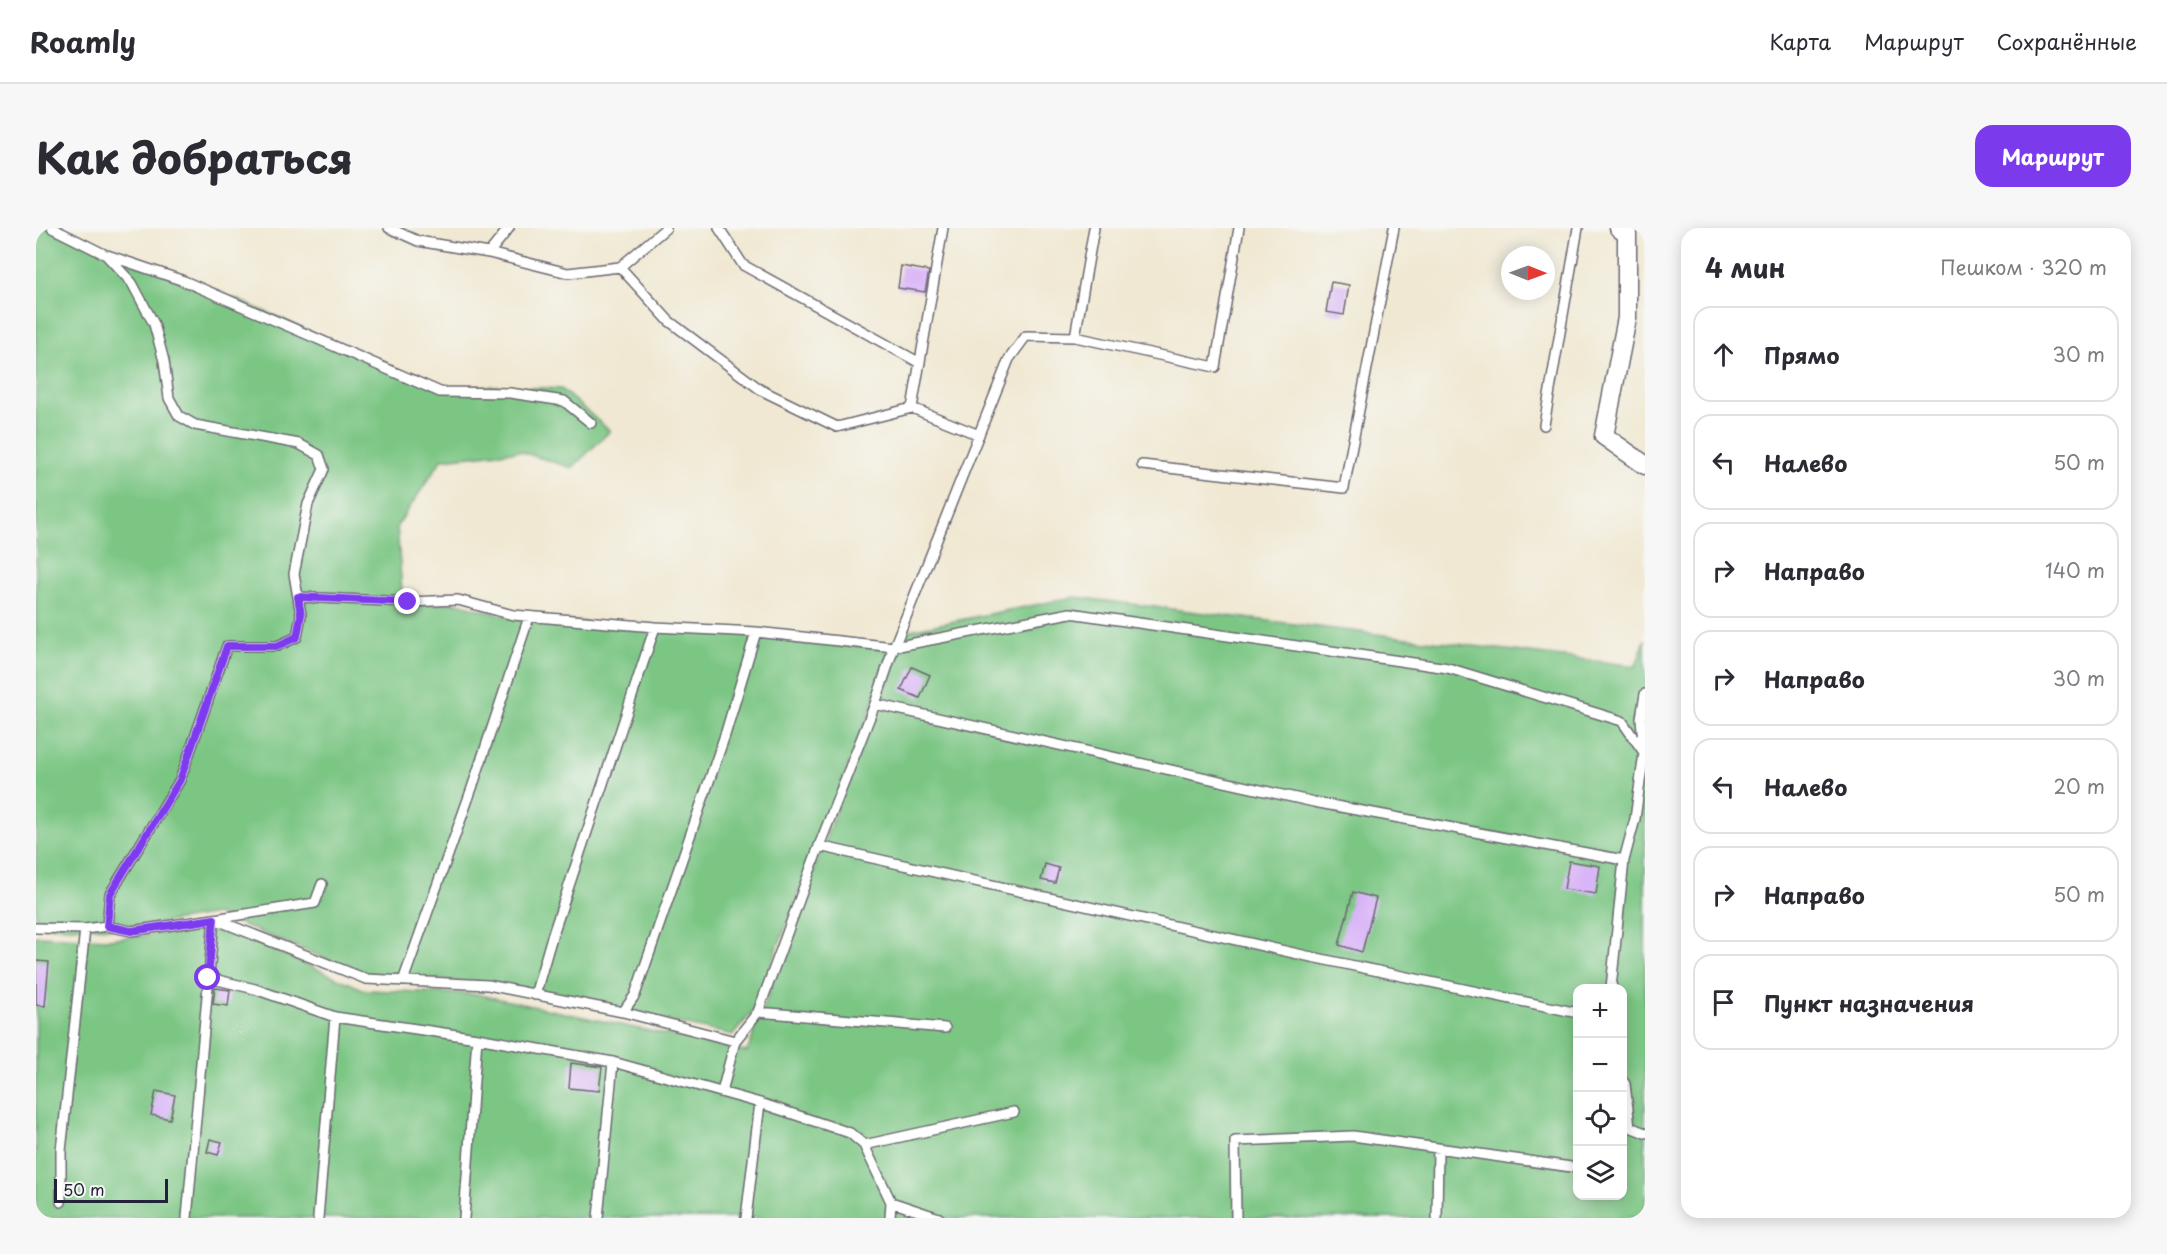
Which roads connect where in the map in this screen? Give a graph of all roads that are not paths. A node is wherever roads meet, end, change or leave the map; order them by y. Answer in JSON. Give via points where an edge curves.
{"nodes":[{"id":1,"x":52,"y":228,"type":"edge"},
{"id":2,"x":389,"y":228,"type":"edge"},
{"id":3,"x":509,"y":228,"type":"edge"},
{"id":4,"x":666,"y":228,"type":"edge"},
{"id":5,"x":719,"y":228,"type":"edge"},
{"id":6,"x":943,"y":228,"type":"edge"},
{"id":7,"x":1094,"y":228,"type":"edge"},
{"id":8,"x":1239,"y":228,"type":"edge"},
{"id":9,"x":1394,"y":228,"type":"edge"},
{"id":10,"x":1578,"y":228,"type":"edge"},
{"id":11,"x":1619,"y":228,"type":"edge"},
{"id":12,"x":489,"y":253,"type":"junction"},
{"id":13,"x":106,"y":255,"type":"junction"},
{"id":14,"x":620,"y":267,"type":"junction"},
{"id":15,"x":1075,"y":337,"type":"junction"},
{"id":16,"x":920,"y":363,"type":"junction"},
{"id":17,"x":912,"y":408,"type":"junction"},
{"id":18,"x":591,"y":423,"type":"dead end"},
{"id":19,"x":1544,"y":425,"type":"dead end"},
{"id":20,"x":979,"y":435,"type":"junction"},
{"id":21,"x":1142,"y":465,"type":"dead end"},
{"id":22,"x":1645,"y":465,"type":"edge"},
{"id":23,"x":298,"y":597,"type":"junction"},
{"id":24,"x":529,"y":617,"type":"junction"},
{"id":25,"x":655,"y":627,"type":"junction"},
{"id":26,"x":756,"y":632,"type":"junction"},
{"id":27,"x":894,"y":647,"type":"junction"},
{"id":28,"x":1645,"y":694,"type":"edge"},
{"id":29,"x":876,"y":704,"type":"junction"},
{"id":30,"x":1644,"y":754,"type":"edge"},
{"id":31,"x":819,"y":846,"type":"junction"},
{"id":32,"x":1624,"y":860,"type":"junction"},
{"id":33,"x":322,"y":884,"type":"dead end"},
{"id":34,"x":214,"y":919,"type":"junction"},
{"id":35,"x":107,"y":926,"type":"junction"},
{"id":36,"x":36,"y":928,"type":"edge"},
{"id":37,"x":85,"y":929,"type":"junction"},
{"id":38,"x":208,"y":978,"type":"junction"},
{"id":39,"x":403,"y":981,"type":"junction"},
{"id":40,"x":1611,"y":984,"type":"edge"},
{"id":41,"x":535,"y":994,"type":"junction"},
{"id":42,"x":623,"y":1012,"type":"junction"},
{"id":43,"x":758,"y":1012,"type":"junction"},
{"id":44,"x":1573,"y":1012,"type":"edge"},
{"id":45,"x":335,"y":1017,"type":"junction"},
{"id":46,"x":945,"y":1028,"type":"dead end"},
{"id":47,"x":477,"y":1038,"type":"junction"},
{"id":48,"x":735,"y":1041,"type":"junction"},
{"id":49,"x":613,"y":1062,"type":"junction"},
{"id":50,"x":722,"y":1092,"type":"junction"},
{"id":51,"x":1626,"y":1092,"type":"edge"},
{"id":52,"x":760,"y":1103,"type":"junction"},
{"id":53,"x":1014,"y":1112,"type":"dead end"},
{"id":54,"x":1630,"y":1128,"type":"junction"},
{"id":55,"x":1627,"y":1132,"type":"edge"},
{"id":56,"x":1645,"y":1133,"type":"edge"},
{"id":57,"x":864,"y":1145,"type":"junction"},
{"id":58,"x":1438,"y":1148,"type":"junction"},
{"id":59,"x":1573,"y":1167,"type":"edge"},
{"id":60,"x":61,"y":1202,"type":"dead end"},
{"id":61,"x":891,"y":1202,"type":"junction"},
{"id":62,"x":188,"y":1218,"type":"edge"},
{"id":63,"x":318,"y":1218,"type":"edge"},
{"id":64,"x":464,"y":1218,"type":"edge"},
{"id":65,"x":597,"y":1218,"type":"edge"},
{"id":66,"x":746,"y":1218,"type":"edge"},
{"id":67,"x":890,"y":1218,"type":"edge"},
{"id":68,"x":939,"y":1218,"type":"edge"},
{"id":69,"x":1236,"y":1218,"type":"edge"},
{"id":70,"x":1437,"y":1218,"type":"edge"}],
"edges":[{"from":1,"to":13,"type":"lane"},
{"from":2,"to":12,"type":"lane","via":[[418,241]]},
{"from":3,"to":12,"type":"lane"},
{"from":4,"to":14,"type":"lane"},
{"from":5,"to":16,"type":"lane","via":[[743,265]]},
{"from":6,"to":16,"type":"lane"},
{"from":7,"to":15,"type":"lane"},
{"from":8,"to":15,"type":"lane","via":[[1215,367]]},
{"from":9,"to":21,"type":"lane","via":[[1344,488]]},
{"from":10,"to":19,"type":"lane"},
{"from":11,"to":22,"type":"street","via":[[1627,234],[1627,318],[1604,436]]},
{"from":12,"to":14,"type":"lane","via":[[568,273]]},
{"from":13,"to":18,"type":"lane","via":[[184,281],[440,392],[510,393],[564,401]]},
{"from":13,"to":23,"type":"lane","via":[[132,283],[154,324],[169,398],[179,416],[195,424],[298,444],[319,455],[324,469],[308,504],[294,574]]},
{"from":14,"to":17,"type":"lane","via":[[669,321],[761,390],[837,427]]},
{"from":15,"to":20,"type":"lane","via":[[1026,336],[1009,359]]},
{"from":16,"to":17,"type":"lane"},
{"from":17,"to":20,"type":"lane"},
{"from":20,"to":27,"type":"lane"},
{"from":23,"to":24,"type":"lane","via":[[458,600]]},
{"from":23,"to":35,"type":"lane","via":[[301,615],[297,637],[277,646],[227,646],[180,780],[110,894]]},
{"from":24,"to":25,"type":"lane"},
{"from":24,"to":39,"type":"lane"},
{"from":25,"to":26,"type":"lane"},
{"from":25,"to":41,"type":"lane"},
{"from":26,"to":27,"type":"lane"},
{"from":26,"to":42,"type":"lane","via":[[725,735],[635,995]]},
{"from":27,"to":29,"type":"lane"},
{"from":27,"to":30,"type":"lane","via":[[1070,613],[1082,614],[1448,668],[1622,720]]},
{"from":28,"to":30,"type":"lane","via":[[1641,718]]},
{"from":29,"to":31,"type":"lane"},
{"from":29,"to":32,"type":"lane","via":[[1314,802]]},
{"from":30,"to":32,"type":"lane","via":[[1635,819]]},
{"from":31,"to":43,"type":"lane"},
{"from":31,"to":44,"type":"lane"},
{"from":32,"to":40,"type":"lane"},
{"from":33,"to":34,"type":"lane","via":[[315,903]]},
{"from":34,"to":35,"type":"lane","via":[[131,931]]},
{"from":34,"to":38,"type":"lane"},
{"from":34,"to":39,"type":"lane","via":[[366,979]]},
{"from":35,"to":37,"type":"lane"},
{"from":36,"to":37,"type":"lane"},
{"from":37,"to":60,"type":"lane","via":[[61,1151]]},
{"from":38,"to":45,"type":"lane","via":[[255,989]]},
{"from":38,"to":62,"type":"lane"},
{"from":39,"to":41,"type":"lane","via":[[488,985]]},
{"from":41,"to":42,"type":"lane"},
{"from":42,"to":48,"type":"lane"},
{"from":43,"to":46,"type":"lane"},
{"from":43,"to":48,"type":"lane"},
{"from":45,"to":47,"type":"lane"},
{"from":45,"to":63,"type":"lane"},
{"from":47,"to":49,"type":"lane"},
{"from":47,"to":64,"type":"lane"},
{"from":48,"to":50,"type":"lane"},
{"from":49,"to":50,"type":"lane"},
{"from":49,"to":65,"type":"lane"},
{"from":50,"to":52,"type":"lane"},
{"from":51,"to":54,"type":"lane"},
{"from":52,"to":57,"type":"lane","via":[[850,1133]]},
{"from":52,"to":66,"type":"lane"},
{"from":53,"to":57,"type":"lane"},
{"from":54,"to":55,"type":"lane"},
{"from":54,"to":56,"type":"lane"},
{"from":57,"to":61,"type":"lane"},
{"from":58,"to":59,"type":"lane"},
{"from":58,"to":69,"type":"lane","via":[[1353,1136],[1234,1141]]},
{"from":58,"to":70,"type":"lane"},
{"from":61,"to":67,"type":"lane"},
{"from":61,"to":68,"type":"lane"}]}
